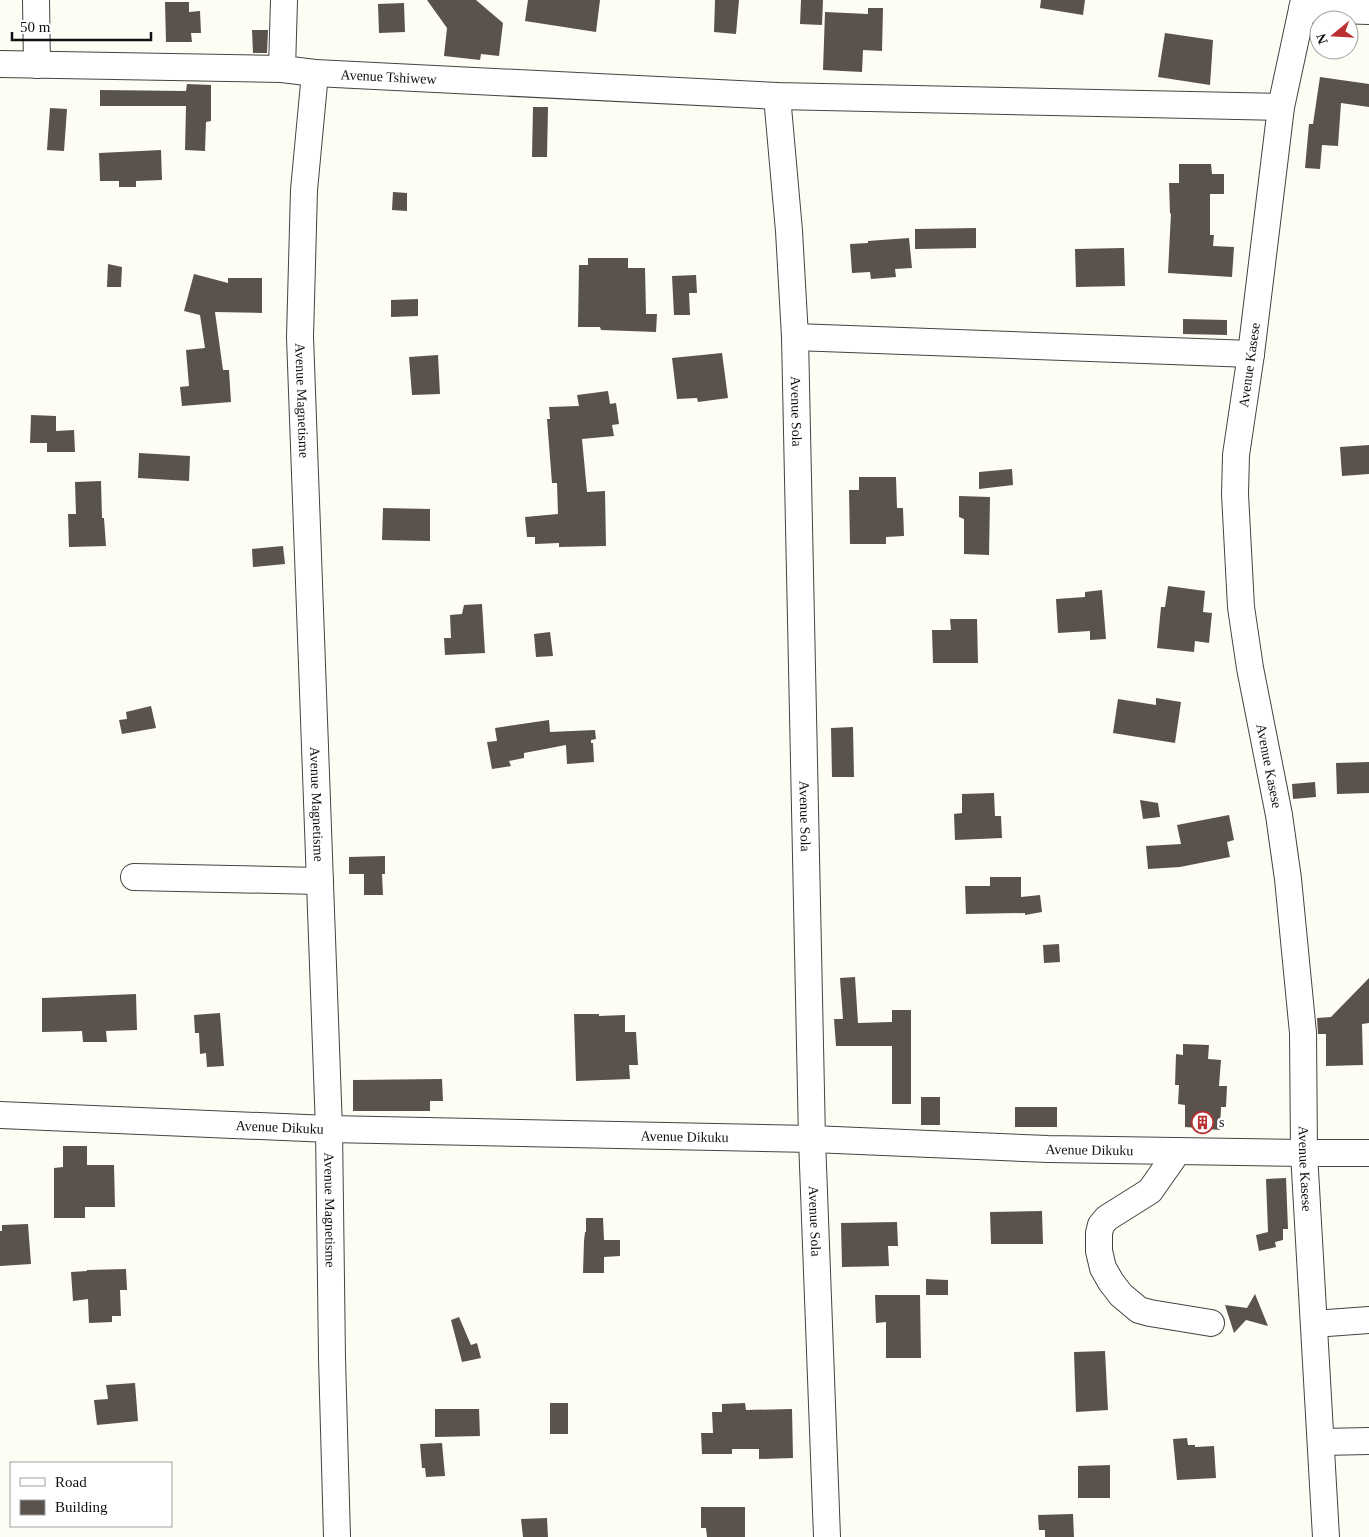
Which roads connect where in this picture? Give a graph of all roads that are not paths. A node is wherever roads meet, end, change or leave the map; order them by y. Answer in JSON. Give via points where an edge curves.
{"nodes":[{"id":1,"x":36,"y":0,"type":"edge"},
{"id":2,"x":284,"y":0,"type":"edge"},
{"id":3,"x":1303,"y":5,"type":"edge"},
{"id":4,"x":1369,"y":11,"type":"edge"},
{"id":5,"x":0,"y":64,"type":"edge"},
{"id":6,"x":37,"y":65,"type":"junction"},
{"id":7,"x":282,"y":69,"type":"junction"},
{"id":8,"x":315,"y":73,"type":"junction"},
{"id":9,"x":777,"y":96,"type":"junction"},
{"id":10,"x":1281,"y":106,"type":"junction"},
{"id":11,"x":795,"y":338,"type":"junction"},
{"id":12,"x":1251,"y":354,"type":"junction"},
{"id":13,"x":134,"y":877,"type":"dead end"},
{"id":14,"x":320,"y":881,"type":"junction"},
{"id":15,"x":0,"y":1115,"type":"edge"},
{"id":16,"x":329,"y":1129,"type":"junction"},
{"id":17,"x":812,"y":1139,"type":"junction"},
{"id":18,"x":1178,"y":1152,"type":"junction"},
{"id":19,"x":1304,"y":1153,"type":"junction"},
{"id":20,"x":1369,"y":1153,"type":"edge"},
{"id":21,"x":1369,"y":1320,"type":"edge"},
{"id":22,"x":1211,"y":1323,"type":"dead end"},
{"id":23,"x":1314,"y":1324,"type":"junction"},
{"id":24,"x":1369,"y":1441,"type":"edge"},
{"id":25,"x":1321,"y":1442,"type":"junction"},
{"id":26,"x":337,"y":1537,"type":"edge"},
{"id":27,"x":827,"y":1537,"type":"edge"},
{"id":28,"x":1326,"y":1537,"type":"edge"}],
"edges":[{"from":1,"to":6,"type":"street"},
{"from":2,"to":7,"type":"street"},
{"from":3,"to":4,"type":"street"},
{"from":3,"to":10,"type":"street","name":"Avenue Kasese"},
{"from":5,"to":6,"type":"street","name":"Avenue Tshiwew"},
{"from":6,"to":7,"type":"street","name":"Avenue Tshiwew"},
{"from":7,"to":8,"type":"street","name":"Avenue Tshiwew"},
{"from":8,"to":9,"type":"street","name":"Avenue Tshiwew"},
{"from":8,"to":14,"type":"street","name":"Avenue Magnetisme","via":[[304,190],[300,337]]},
{"from":9,"to":10,"type":"street","name":"Avenue Tshiwew"},
{"from":9,"to":11,"type":"street","name":"Avenue Sola","via":[[790,232]]},
{"from":10,"to":12,"type":"street","name":"Avenue Kasese"},
{"from":11,"to":12,"type":"street"},
{"from":11,"to":17,"type":"street","name":"Avenue Sola"},
{"from":12,"to":19,"type":"street","name":"Avenue Kasese","via":[[1236,455],[1241,607],[1288,879],[1303,1033]]},
{"from":13,"to":14,"type":"street"},
{"from":14,"to":16,"type":"street","name":"Avenue Magnetisme"},
{"from":15,"to":16,"type":"street","name":"Avenue Dikuku"},
{"from":16,"to":17,"type":"street","name":"Avenue Dikuku"},
{"from":16,"to":26,"type":"street","name":"Avenue Magnetisme"},
{"from":17,"to":18,"type":"street","name":"Avenue Dikuku"},
{"from":17,"to":27,"type":"street","name":"Avenue Sola"},
{"from":18,"to":19,"type":"street","name":"Avenue Dikuku"},
{"from":18,"to":22,"type":"street","via":[[1150,1191],[1101,1225],[1099,1251],[1102,1268],[1110,1282],[1139,1310]]},
{"from":19,"to":20,"type":"street","name":"Avenue Dikuku"},
{"from":19,"to":23,"type":"street","name":"Avenue Kasese"},
{"from":21,"to":23,"type":"street"},
{"from":23,"to":25,"type":"street","name":"Avenue Kasese"},
{"from":24,"to":25,"type":"street"},
{"from":25,"to":28,"type":"street","name":"Avenue Kasese"}]}
